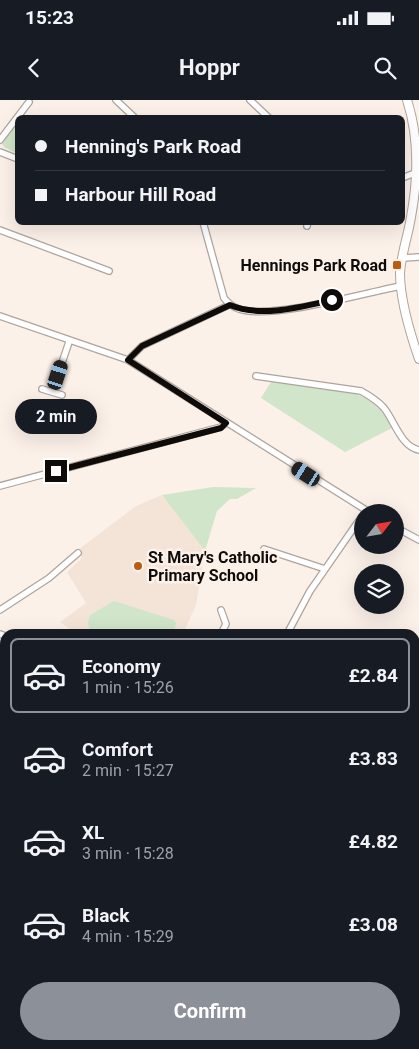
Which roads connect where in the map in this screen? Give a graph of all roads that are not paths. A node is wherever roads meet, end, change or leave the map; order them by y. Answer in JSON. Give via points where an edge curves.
{"nodes":[{"id":1,"x":116,"y":100,"type":"edge"},
{"id":2,"x":250,"y":100,"type":"edge"},
{"id":3,"x":408,"y":100,"type":"edge"},
{"id":4,"x":29,"y":102,"type":"dead end"},
{"id":5,"x":19,"y":115,"type":"edge"},
{"id":6,"x":132,"y":115,"type":"edge"},
{"id":7,"x":266,"y":115,"type":"edge"},
{"id":8,"x":15,"y":120,"type":"edge"},
{"id":9,"x":0,"y":140,"type":"edge"},
{"id":10,"x":0,"y":152,"type":"edge"},
{"id":11,"x":15,"y":158,"type":"edge"},
{"id":12,"x":414,"y":174,"type":"junction"},
{"id":13,"x":405,"y":177,"type":"edge"},
{"id":14,"x":204,"y":225,"type":"edge"},
{"id":15,"x":0,"y":230,"type":"edge"},
{"id":16,"x":419,"y":257,"type":"edge"},
{"id":17,"x":402,"y":258,"type":"junction"},
{"id":18,"x":109,"y":271,"type":"dead end"},
{"id":19,"x":401,"y":286,"type":"junction"},
{"id":20,"x":230,"y":305,"type":"junction"},
{"id":21,"x":0,"y":316,"type":"edge"},
{"id":22,"x":69,"y":342,"type":"junction"},
{"id":23,"x":419,"y":359,"type":"edge"},
{"id":24,"x":128,"y":360,"type":"junction"},
{"id":25,"x":256,"y":376,"type":"dead end"},
{"id":26,"x":42,"y":388,"type":"dead end"},
{"id":27,"x":52,"y":392,"type":"junction"},
{"id":28,"x":62,"y":395,"type":"dead end"},
{"id":29,"x":226,"y":423,"type":"junction"},
{"id":30,"x":419,"y":450,"type":"edge"},
{"id":31,"x":0,"y":486,"type":"edge"},
{"id":32,"x":354,"y":505,"type":"edge"},
{"id":33,"x":354,"y":529,"type":"edge"},
{"id":34,"x":404,"y":532,"type":"edge"},
{"id":35,"x":419,"y":540,"type":"edge"},
{"id":36,"x":264,"y":549,"type":"dead end"},
{"id":37,"x":78,"y":553,"type":"dead end"},
{"id":38,"x":325,"y":569,"type":"junction"},
{"id":39,"x":0,"y":610,"type":"edge"},
{"id":40,"x":221,"y":610,"type":"dead end"},
{"id":41,"x":224,"y":629,"type":"edge"},
{"id":42,"x":290,"y":629,"type":"edge"}],
"edges":[{"from":1,"to":6,"type":"street"},
{"from":2,"to":7,"type":"street"},
{"from":3,"to":12,"type":"street","via":[[415,130]]},
{"from":4,"to":5,"type":"street"},
{"from":8,"to":9,"type":"street"},
{"from":10,"to":11,"type":"street"},
{"from":12,"to":13,"type":"street"},
{"from":12,"to":17,"type":"street","via":[[411,216]]},
{"from":14,"to":20,"type":"street","via":[[224,298]]},
{"from":15,"to":18,"type":"street"},
{"from":16,"to":17,"type":"street"},
{"from":17,"to":19,"type":"street"},
{"from":19,"to":20,"type":"street","via":[[291,308],[241,310]]},
{"from":19,"to":23,"type":"street"},
{"from":20,"to":24,"type":"street","via":[[142,346]]},
{"from":21,"to":22,"type":"street"},
{"from":22,"to":24,"type":"street"},
{"from":22,"to":27,"type":"street"},
{"from":24,"to":29,"type":"street"},
{"from":25,"to":30,"type":"street","via":[[361,391],[379,403],[406,443]]},
{"from":26,"to":27,"type":"street"},
{"from":27,"to":28,"type":"street"},
{"from":29,"to":31,"type":"street","via":[[221,428]]},
{"from":29,"to":32,"type":"street"},
{"from":33,"to":38,"type":"street"},
{"from":34,"to":35,"type":"street"},
{"from":36,"to":38,"type":"street"},
{"from":37,"to":39,"type":"street","via":[[49,578]]},
{"from":38,"to":42,"type":"street"},
{"from":40,"to":41,"type":"street","via":[[226,624]]}]}
